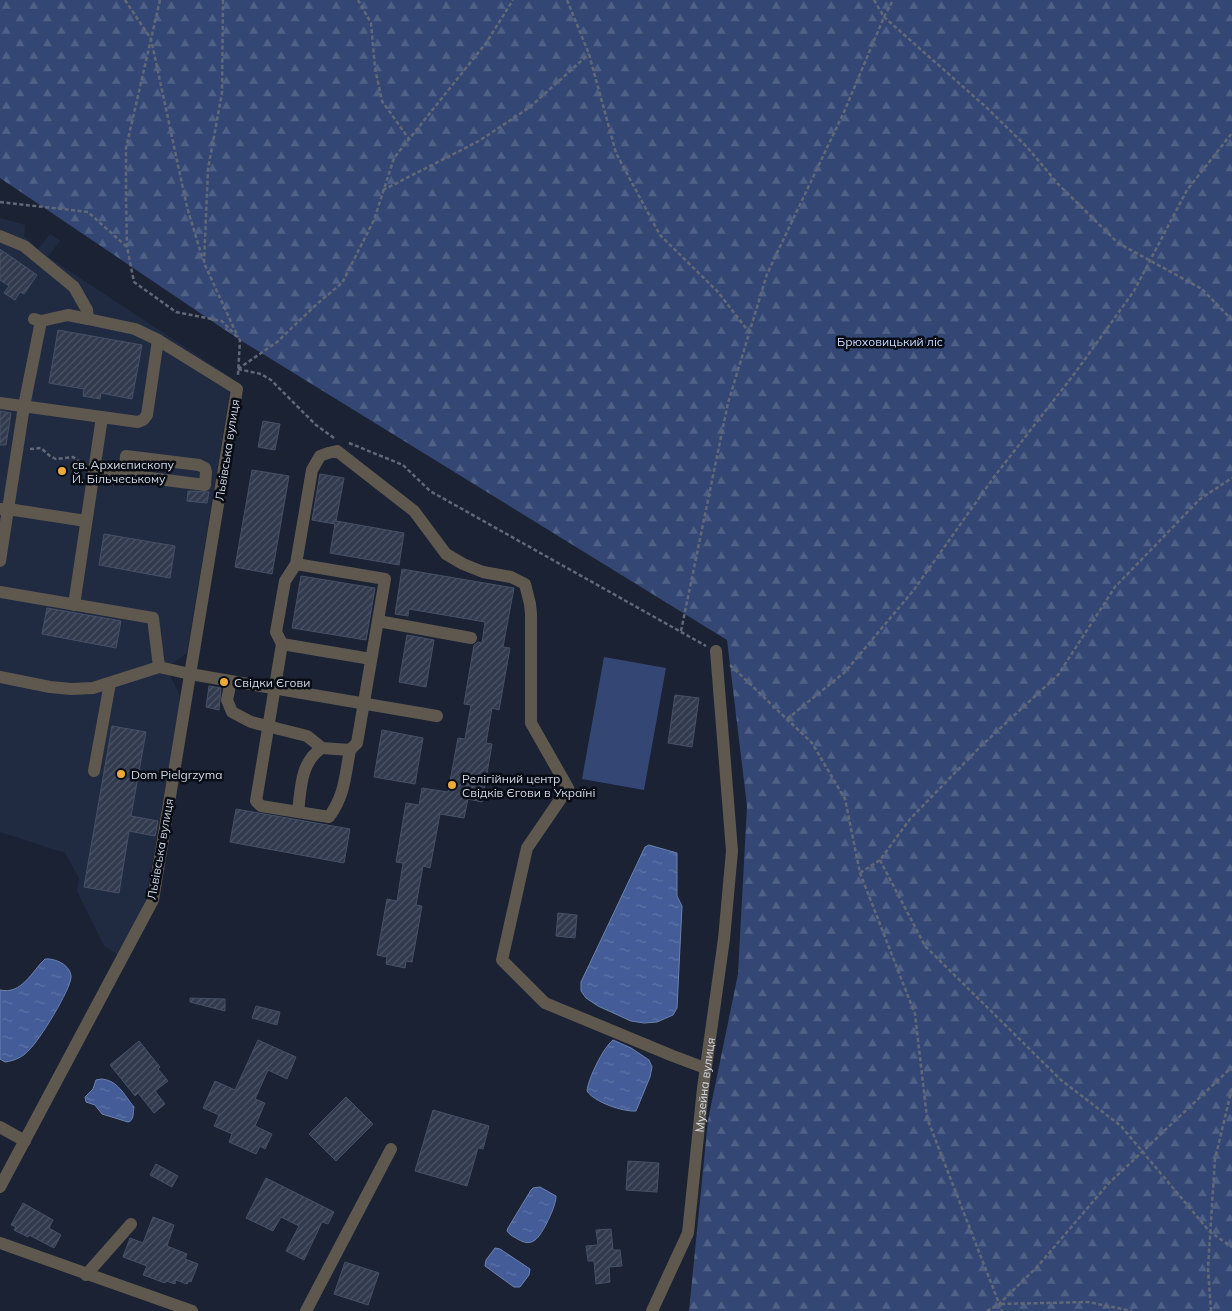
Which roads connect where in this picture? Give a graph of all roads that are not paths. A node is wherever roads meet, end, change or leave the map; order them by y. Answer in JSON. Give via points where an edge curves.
{"nodes":[{"id":1,"x":0,"y":236,"type":"edge"},
{"id":2,"x":88,"y":320,"type":"junction"},
{"id":3,"x":158,"y":340,"type":"junction"},
{"id":4,"x":0,"y":403,"type":"edge"},
{"id":5,"x":24,"y":406,"type":"junction"},
{"id":6,"x":102,"y":417,"type":"junction"},
{"id":7,"x":94,"y":471,"type":"junction"},
{"id":8,"x":124,"y":475,"type":"junction"},
{"id":9,"x":205,"y":485,"type":"junction"},
{"id":10,"x":221,"y":487,"type":"junction"},
{"id":11,"x":4,"y":509,"type":"edge"},
{"id":12,"x":86,"y":521,"type":"junction"},
{"id":13,"x":0,"y":561,"type":"edge"},
{"id":14,"x":296,"y":564,"type":"junction"},
{"id":15,"x":0,"y":592,"type":"edge"},
{"id":16,"x":74,"y":605,"type":"junction"},
{"id":17,"x":378,"y":621,"type":"junction"},
{"id":18,"x":471,"y":638,"type":"dead end"},
{"id":19,"x":282,"y":644,"type":"junction"},
{"id":20,"x":716,"y":651,"type":"road end"},
{"id":21,"x":371,"y":659,"type":"junction"},
{"id":22,"x":159,"y":667,"type":"junction"},
{"id":23,"x":190,"y":674,"type":"junction"},
{"id":24,"x":0,"y":677,"type":"edge"},
{"id":25,"x":231,"y":681,"type":"junction"},
{"id":26,"x":110,"y":683,"type":"junction"},
{"id":27,"x":274,"y":688,"type":"junction"},
{"id":28,"x":364,"y":704,"type":"junction"},
{"id":29,"x":437,"y":716,"type":"dead end"},
{"id":30,"x":268,"y":727,"type":"junction"},
{"id":31,"x":322,"y":748,"type":"junction"},
{"id":32,"x":350,"y":750,"type":"junction"},
{"id":33,"x":94,"y":771,"type":"dead end"},
{"id":34,"x":298,"y":812,"type":"junction"},
{"id":35,"x":706,"y":1068,"type":"junction"},
{"id":36,"x":0,"y":1127,"type":"edge"},
{"id":37,"x":25,"y":1141,"type":"junction"},
{"id":38,"x":391,"y":1149,"type":"dead end"},
{"id":39,"x":0,"y":1187,"type":"edge"},
{"id":40,"x":131,"y":1224,"type":"dead end"},
{"id":41,"x":0,"y":1243,"type":"edge"},
{"id":42,"x":86,"y":1274,"type":"junction"},
{"id":43,"x":192,"y":1311,"type":"edge"},
{"id":44,"x":306,"y":1311,"type":"edge"},
{"id":45,"x":652,"y":1311,"type":"edge"}],
"edges":[{"from":1,"to":2,"type":"street","via":[[24,246],[74,287],[87,310]]},
{"from":2,"to":3,"type":"street","via":[[136,329]]},
{"from":2,"to":5,"type":"street","via":[[68,316],[36,320]]},
{"from":3,"to":6,"type":"street","via":[[143,420]]},
{"from":3,"to":10,"type":"street","name":"Львівська вулиця","via":[[237,389]]},
{"from":4,"to":5,"type":"street"},
{"from":5,"to":6,"type":"street"},
{"from":5,"to":11,"type":"street"},
{"from":6,"to":7,"type":"street"},
{"from":7,"to":8,"type":"street"},
{"from":7,"to":12,"type":"street"},
{"from":8,"to":9,"type":"street"},
{"from":8,"to":9,"type":"street","via":[[126,456],[199,465],[205,468]]},
{"from":9,"to":10,"type":"street"},
{"from":10,"to":23,"type":"street","name":"Львівська вулиця"},
{"from":11,"to":12,"type":"street"},
{"from":11,"to":13,"type":"street"},
{"from":12,"to":16,"type":"street"},
{"from":14,"to":17,"type":"street","via":[[385,579]]},
{"from":14,"to":19,"type":"street","via":[[285,582],[276,632]]},
{"from":14,"to":35,"type":"street","via":[[312,470],[320,456],[338,452],[414,511],[446,554],[483,572],[511,577],[525,584],[531,614],[531,723],[568,788],[527,848],[502,960],[545,1003]]},
{"from":15,"to":16,"type":"street"},
{"from":16,"to":22,"type":"street","via":[[153,618]]},
{"from":17,"to":18,"type":"street"},
{"from":17,"to":21,"type":"street"},
{"from":19,"to":21,"type":"street"},
{"from":19,"to":27,"type":"street"},
{"from":20,"to":35,"type":"street","name":"Музейна вулиця","via":[[732,851],[724,939]]},
{"from":21,"to":28,"type":"street"},
{"from":22,"to":23,"type":"street"},
{"from":22,"to":26,"type":"street"},
{"from":23,"to":25,"type":"street"},
{"from":23,"to":37,"type":"street","name":"Львівська вулиця","via":[[153,900]]},
{"from":24,"to":26,"type":"street","via":[[50,687],[93,688]]},
{"from":25,"to":27,"type":"street"},
{"from":25,"to":30,"type":"street","via":[[228,700],[232,712]]},
{"from":26,"to":33,"type":"street"},
{"from":27,"to":28,"type":"street"},
{"from":27,"to":30,"type":"street"},
{"from":28,"to":29,"type":"street"},
{"from":28,"to":32,"type":"street","via":[[358,743]]},
{"from":30,"to":31,"type":"street","via":[[307,736]]},
{"from":30,"to":34,"type":"street","via":[[256,801],[261,806]]},
{"from":31,"to":32,"type":"street"},
{"from":31,"to":34,"type":"street","via":[[305,766]]},
{"from":32,"to":34,"type":"street","via":[[342,795],[329,817]]},
{"from":35,"to":45,"type":"street","name":"Музейна вулиця","via":[[688,1233]]},
{"from":36,"to":37,"type":"street"},
{"from":37,"to":39,"type":"street","name":"Львівська вулиця"},
{"from":38,"to":44,"type":"street"},
{"from":40,"to":42,"type":"street"},
{"from":41,"to":42,"type":"street"},
{"from":42,"to":43,"type":"street"}]}
